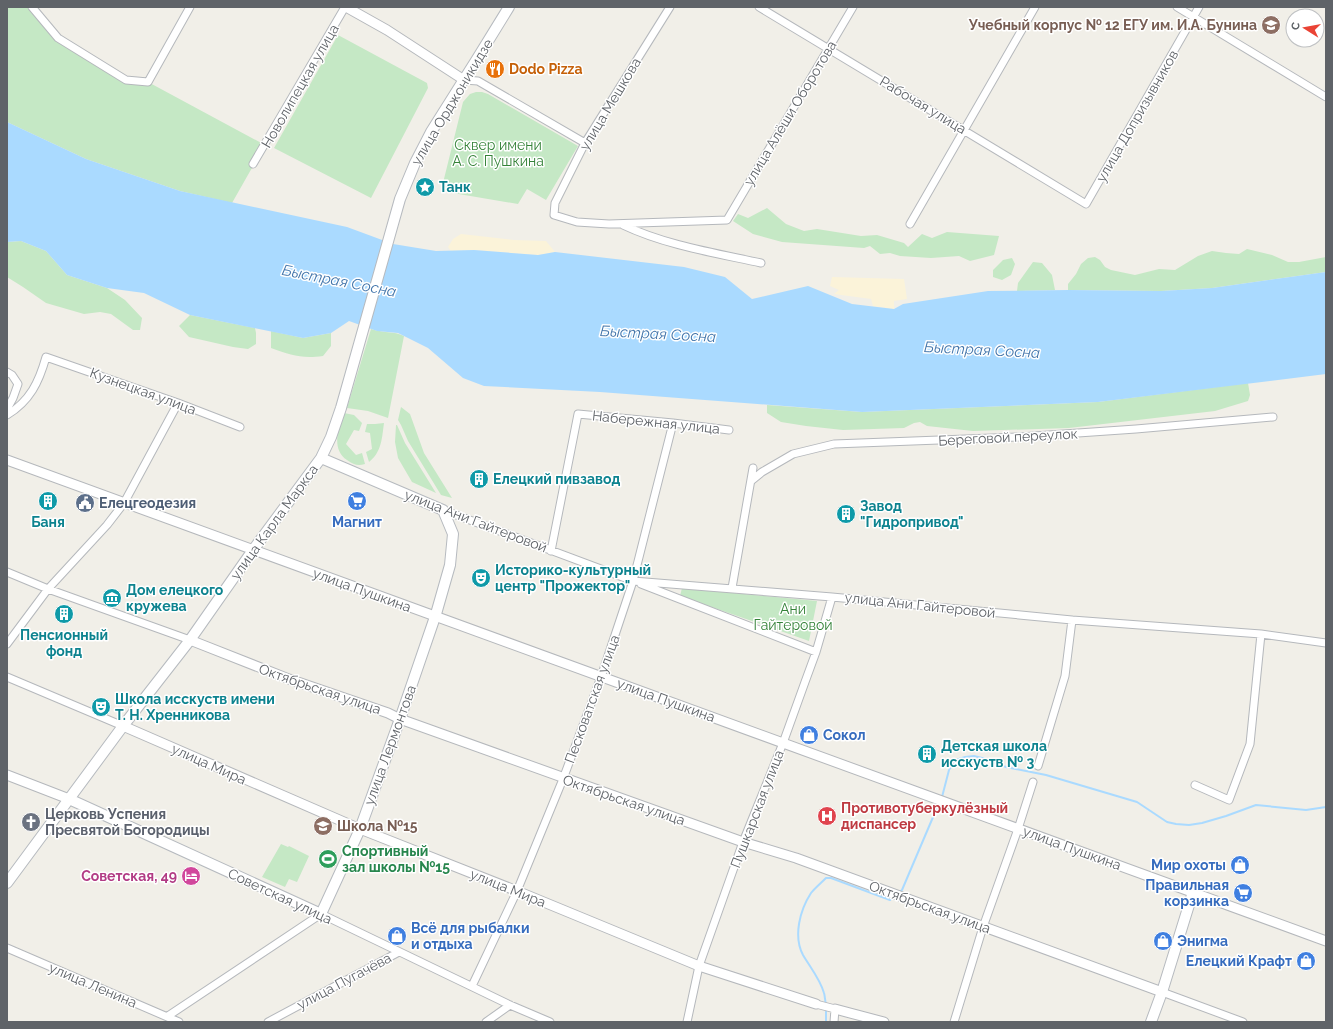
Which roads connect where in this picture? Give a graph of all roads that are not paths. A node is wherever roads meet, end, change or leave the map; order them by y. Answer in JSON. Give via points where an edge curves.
{"nodes":[{"id":1,"x":32,"y":7,"type":"edge"},
{"id":2,"x":190,"y":7,"type":"edge"},
{"id":3,"x":345,"y":7,"type":"edge"},
{"id":4,"x":509,"y":7,"type":"edge"},
{"id":5,"x":670,"y":7,"type":"edge"},
{"id":6,"x":759,"y":7,"type":"edge"},
{"id":7,"x":853,"y":7,"type":"edge"},
{"id":8,"x":1035,"y":7,"type":"edge"},
{"id":9,"x":1177,"y":7,"type":"edge"},
{"id":10,"x":1199,"y":7,"type":"edge"},
{"id":11,"x":1193,"y":17,"type":"junction"},
{"id":12,"x":828,"y":49,"type":"junction"},
{"id":13,"x":464,"y":80,"type":"junction"},
{"id":14,"x":1326,"y":97,"type":"edge"},
{"id":15,"x":965,"y":130,"type":"junction"},
{"id":16,"x":585,"y":143,"type":"junction"},
{"id":17,"x":253,"y":164,"type":"dead end"},
{"id":18,"x":1086,"y":204,"type":"joint"},
{"id":19,"x":621,"y":224,"type":"junction"},
{"id":20,"x":910,"y":224,"type":"dead end"},
{"id":21,"x":761,"y":263,"type":"dead end"},
{"id":22,"x":7,"y":372,"type":"edge"},
{"id":23,"x":178,"y":403,"type":"junction"},
{"id":24,"x":342,"y":404,"type":"joint"},
{"id":25,"x":7,"y":409,"type":"edge"},
{"id":26,"x":7,"y":415,"type":"edge"},
{"id":27,"x":1273,"y":417,"type":"dead end"},
{"id":28,"x":673,"y":423,"type":"junction"},
{"id":29,"x":240,"y":427,"type":"dead end"},
{"id":30,"x":729,"y":430,"type":"dead end"},
{"id":31,"x":321,"y":458,"type":"junction"},
{"id":32,"x":7,"y":460,"type":"edge"},
{"id":33,"x":753,"y":468,"type":"dead end"},
{"id":34,"x":751,"y":481,"type":"junction"},
{"id":35,"x":124,"y":503,"type":"junction"},
{"id":36,"x":443,"y":510,"type":"junction"},
{"id":37,"x":253,"y":550,"type":"junction"},
{"id":38,"x":551,"y":551,"type":"junction"},
{"id":39,"x":7,"y":572,"type":"edge"},
{"id":40,"x":633,"y":581,"type":"junction"},
{"id":41,"x":732,"y":588,"type":"junction"},
{"id":42,"x":48,"y":589,"type":"junction"},
{"id":43,"x":832,"y":597,"type":"junction"},
{"id":44,"x":435,"y":616,"type":"junction"},
{"id":45,"x":1072,"y":620,"type":"junction"},
{"id":46,"x":1262,"y":634,"type":"junction"},
{"id":47,"x":190,"y":640,"type":"junction"},
{"id":48,"x":1326,"y":643,"type":"edge"},
{"id":49,"x":7,"y":644,"type":"edge"},
{"id":50,"x":816,"y":652,"type":"junction"},
{"id":51,"x":7,"y":677,"type":"edge"},
{"id":52,"x":601,"y":677,"type":"junction"},
{"id":53,"x":400,"y":719,"type":"junction"},
{"id":54,"x":123,"y":726,"type":"junction"},
{"id":55,"x":783,"y":743,"type":"junction"},
{"id":56,"x":1038,"y":766,"type":"dead end"},
{"id":57,"x":7,"y":775,"type":"edge"},
{"id":58,"x":563,"y":779,"type":"junction"},
{"id":59,"x":1033,"y":782,"type":"dead end"},
{"id":60,"x":1195,"y":785,"type":"dead end"},
{"id":61,"x":69,"y":799,"type":"junction"},
{"id":62,"x":360,"y":829,"type":"junction"},
{"id":63,"x":1018,"y":829,"type":"junction"},
{"id":64,"x":742,"y":842,"type":"junction"},
{"id":65,"x":7,"y":883,"type":"edge"},
{"id":66,"x":517,"y":891,"type":"junction"},
{"id":67,"x":1193,"y":892,"type":"junction"},
{"id":68,"x":321,"y":914,"type":"junction"},
{"id":69,"x":983,"y":927,"type":"junction"},
{"id":70,"x":1326,"y":941,"type":"edge"},
{"id":71,"x":7,"y":948,"type":"edge"},
{"id":72,"x":399,"y":952,"type":"junction"},
{"id":73,"x":699,"y":966,"type":"junction"},
{"id":74,"x":472,"y":986,"type":"junction"},
{"id":75,"x":1162,"y":992,"type":"junction"},
{"id":76,"x":816,"y":1004,"type":"joint"},
{"id":77,"x":510,"y":1005,"type":"junction"},
{"id":78,"x":835,"y":1009,"type":"junction"},
{"id":79,"x":168,"y":1016,"type":"junction"},
{"id":80,"x":180,"y":1022,"type":"edge"},
{"id":81,"x":268,"y":1022,"type":"edge"},
{"id":82,"x":486,"y":1022,"type":"edge"},
{"id":83,"x":550,"y":1022,"type":"edge"},
{"id":84,"x":687,"y":1022,"type":"edge"},
{"id":85,"x":834,"y":1022,"type":"edge"},
{"id":86,"x":884,"y":1022,"type":"edge"},
{"id":87,"x":954,"y":1022,"type":"edge"},
{"id":88,"x":1151,"y":1022,"type":"edge"},
{"id":89,"x":1243,"y":1022,"type":"edge"}],
"edges":[{"from":1,"to":2,"type":"street","via":[[58,38],[126,80],[148,82]]},
{"from":3,"to":13,"type":"street","via":[[387,30]]},
{"from":3,"to":17,"type":"street","name":"Новолипецкая улица"},
{"from":4,"to":13,"type":"main road","name":"улица Орджоникидзе"},
{"from":5,"to":16,"type":"street","name":"улица Мешкова"},
{"from":6,"to":12,"type":"street","name":"Рабочая улица"},
{"from":7,"to":12,"type":"street","name":"улица Алёши Оборотова"},
{"from":8,"to":15,"type":"street"},
{"from":9,"to":11,"type":"street"},
{"from":10,"to":11,"type":"street","name":"улица Допризывников"},
{"from":11,"to":14,"type":"street"},
{"from":11,"to":18,"type":"street","name":"улица Допризывников"},
{"from":12,"to":15,"type":"street","name":"Рабочая улица"},
{"from":12,"to":19,"type":"street","name":"улица Алёши Оборотова","via":[[727,220]]},
{"from":13,"to":16,"type":"street","via":[[478,81]]},
{"from":13,"to":24,"type":"main road","name":"улица Орджоникидзе","via":[[428,138],[400,199]]},
{"from":15,"to":18,"type":"street","name":"Рабочая улица"},
{"from":15,"to":20,"type":"street"},
{"from":16,"to":19,"type":"street","name":"улица Мешкова","via":[[555,203],[554,215],[577,222]]},
{"from":19,"to":21,"type":"street","via":[[642,234]]},
{"from":22,"to":25,"type":"street","via":[[18,384]]},
{"from":23,"to":26,"type":"street","name":"Кузнецкая улица","via":[[46,357],[41,375],[27,399]]},
{"from":23,"to":29,"type":"street","name":"Кузнецкая улица"},
{"from":23,"to":35,"type":"street"},
{"from":24,"to":31,"type":"main road","name":"улица Карла Маркса"},
{"from":27,"to":34,"type":"street","name":"Береговой переулок","via":[[1020,438],[834,444],[793,454]]},
{"from":28,"to":30,"type":"street","name":"Набережная улица"},
{"from":28,"to":38,"type":"street","name":"Набережная улица","via":[[578,414]]},
{"from":28,"to":40,"type":"street","name":"Песковатская улица"},
{"from":31,"to":36,"type":"main road","name":"улица Ани Гайтеровой"},
{"from":31,"to":37,"type":"main road","name":"улица Карла Маркса"},
{"from":32,"to":35,"type":"street","name":"улица Пушкина"},
{"from":33,"to":34,"type":"street"},
{"from":34,"to":41,"type":"street"},
{"from":35,"to":37,"type":"street","name":"улица Пушкина"},
{"from":35,"to":42,"type":"street"},
{"from":36,"to":38,"type":"street","name":"улица Ани Гайтеровой"},
{"from":36,"to":44,"type":"main road","name":"улица Лермонтова","via":[[453,534],[450,565]]},
{"from":37,"to":44,"type":"street","name":"улица Пушкина"},
{"from":37,"to":47,"type":"main road","name":"улица Карла Маркса"},
{"from":38,"to":40,"type":"street","name":"улица Ани Гайтеровой"},
{"from":39,"to":42,"type":"street","name":"Октябрьская улица"},
{"from":40,"to":41,"type":"street","name":"улица Ани Гайтеровой"},
{"from":40,"to":50,"type":"street"},
{"from":40,"to":52,"type":"street","name":"Песковатская улица"},
{"from":41,"to":43,"type":"street","name":"улица Ани Гайтеровой"},
{"from":42,"to":47,"type":"street","name":"Октябрьская улица"},
{"from":42,"to":49,"type":"street"},
{"from":43,"to":45,"type":"street","name":"улица Ани Гайтеровой"},
{"from":43,"to":50,"type":"street","name":"Пушкарская улица"},
{"from":44,"to":52,"type":"street","name":"улица Пушкина"},
{"from":44,"to":53,"type":"main road","name":"улица Лермонтова"},
{"from":45,"to":46,"type":"street","name":"улица Ани Гайтеровой"},
{"from":45,"to":56,"type":"street","via":[[1065,676]]},
{"from":46,"to":48,"type":"street","name":"улица Ани Гайтеровой"},
{"from":46,"to":60,"type":"street","via":[[1250,744],[1229,800]]},
{"from":47,"to":53,"type":"street","name":"Октябрьская улица"},
{"from":47,"to":54,"type":"main road","name":"улица Карла Маркса"},
{"from":50,"to":55,"type":"street","name":"Пушкарская улица"},
{"from":51,"to":54,"type":"street","name":"улица Мира"},
{"from":52,"to":55,"type":"street","name":"улица Пушкина"},
{"from":52,"to":58,"type":"street","name":"Песковатская улица"},
{"from":53,"to":58,"type":"street","name":"Октябрьская улица"},
{"from":53,"to":62,"type":"main road","name":"улица Лермонтова"},
{"from":54,"to":61,"type":"main road","name":"улица Карла Маркса"},
{"from":54,"to":62,"type":"street","name":"улица Мира"},
{"from":55,"to":63,"type":"street","name":"улица Пушкина"},
{"from":55,"to":64,"type":"street","name":"Пушкарская улица"},
{"from":57,"to":61,"type":"street","name":"Советская улица"},
{"from":58,"to":64,"type":"street","name":"Октябрьская улица"},
{"from":58,"to":66,"type":"street","name":"Песковатская улица"},
{"from":59,"to":63,"type":"street"},
{"from":61,"to":65,"type":"main road","name":"улица Карла Маркса"},
{"from":61,"to":68,"type":"main road","name":"Советская улица"},
{"from":62,"to":66,"type":"street","name":"улица Мира"},
{"from":62,"to":68,"type":"main road","name":"улица Лермонтова"},
{"from":63,"to":67,"type":"street","name":"улица Пушкина"},
{"from":63,"to":69,"type":"street"},
{"from":64,"to":69,"type":"street","name":"Октябрьская улица","via":[[796,858]]},
{"from":64,"to":73,"type":"street","name":"Пушкарская улица"},
{"from":66,"to":73,"type":"street","name":"улица Мира"},
{"from":66,"to":74,"type":"street","name":"Песковатская улица"},
{"from":67,"to":70,"type":"street","name":"улица Пушкина"},
{"from":67,"to":75,"type":"main road"},
{"from":68,"to":72,"type":"street","name":"Советская улица"},
{"from":68,"to":79,"type":"street"},
{"from":69,"to":75,"type":"street","name":"Октябрьская улица"},
{"from":69,"to":87,"type":"street"},
{"from":71,"to":79,"type":"street","name":"улица Ленина"},
{"from":72,"to":74,"type":"street","name":"Советская улица"},
{"from":72,"to":81,"type":"street","name":"улица Пугачёва"},
{"from":73,"to":76,"type":"street","name":"улица Мира"},
{"from":73,"to":84,"type":"street","name":"Пушкарская улица"},
{"from":74,"to":77,"type":"street","name":"Советская улица"},
{"from":75,"to":88,"type":"main road"},
{"from":75,"to":89,"type":"street","name":"Октябрьская улица"},
{"from":76,"to":78,"type":"street","name":"улица Мира"},
{"from":77,"to":82,"type":"street"},
{"from":77,"to":83,"type":"street","name":"Советская улица"},
{"from":78,"to":85,"type":"street"},
{"from":78,"to":86,"type":"street","name":"улица Мира"},
{"from":79,"to":80,"type":"street","name":"улица Ленина"}]}
